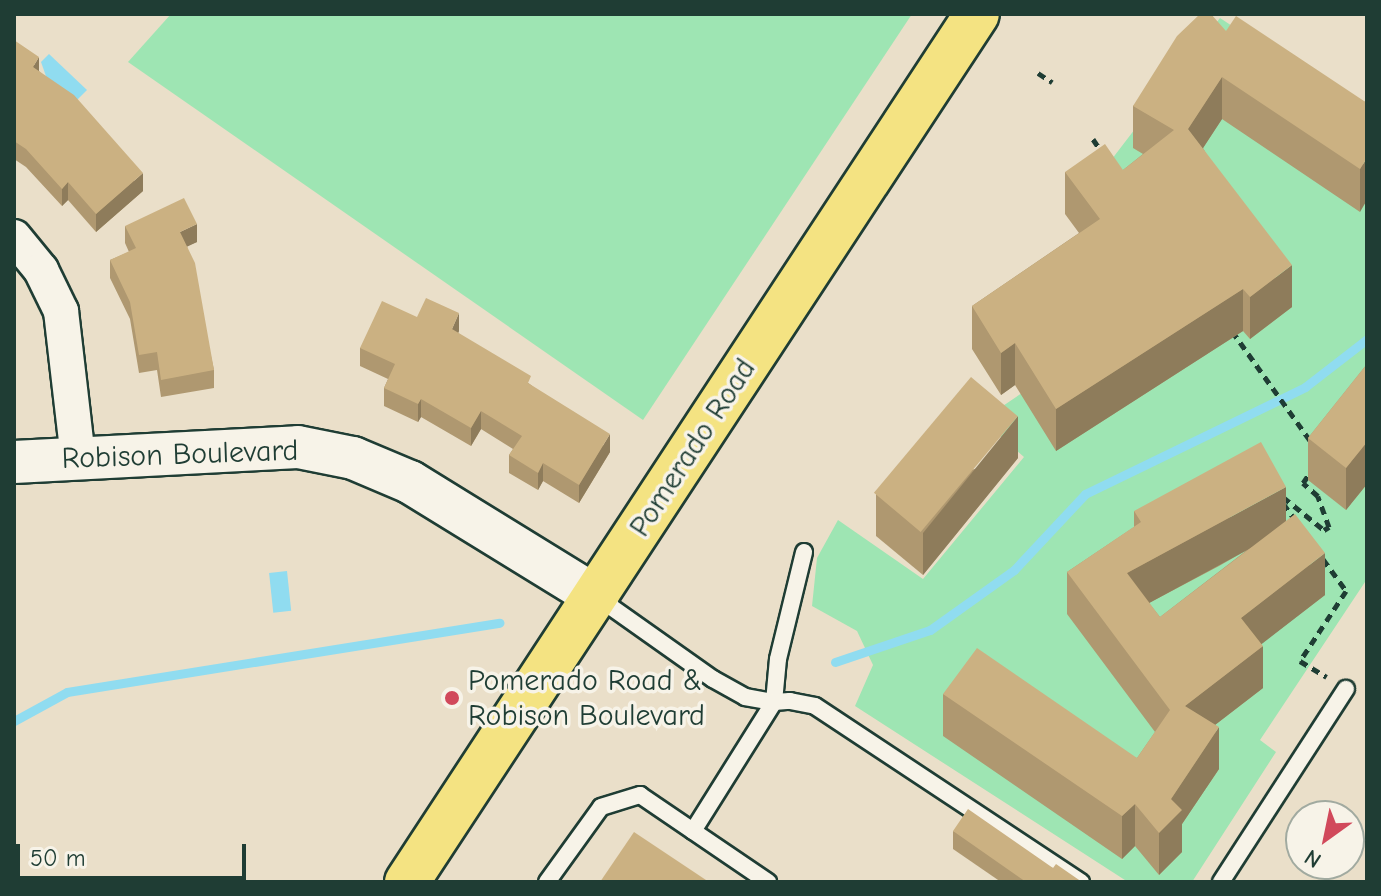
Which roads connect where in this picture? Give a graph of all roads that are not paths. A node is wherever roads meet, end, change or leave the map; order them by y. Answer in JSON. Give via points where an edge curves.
{"nodes":[{"id":1,"x":977,"y":14,"type":"edge"},
{"id":2,"x":14,"y":237,"type":"edge"},
{"id":3,"x":78,"y":457,"type":"junction"},
{"id":4,"x":14,"y":462,"type":"edge"},
{"id":5,"x":804,"y":552,"type":"dead end"},
{"id":6,"x":597,"y":597,"type":"junction"},
{"id":7,"x":1346,"y":689,"type":"road end"},
{"id":8,"x":774,"y":702,"type":"junction"},
{"id":9,"x":693,"y":831,"type":"junction"},
{"id":10,"x":407,"y":882,"type":"edge"},
{"id":11,"x":547,"y":882,"type":"edge"},
{"id":12,"x":768,"y":882,"type":"edge"},
{"id":13,"x":1081,"y":882,"type":"edge"},
{"id":14,"x":1221,"y":882,"type":"edge"}],
"edges":[{"from":1,"to":6,"type":"main road","name":"Pomerado Road"},
{"from":2,"to":3,"type":"street","via":[[41,270],[61,311]]},
{"from":3,"to":4,"type":"street","name":"Robison Boulevard"},
{"from":3,"to":6,"type":"street","name":"Robison Boulevard","via":[[298,447],[353,458],[410,482]]},
{"from":5,"to":8,"type":"lane","via":[[778,659]]},
{"from":6,"to":8,"type":"lane","via":[[713,679],[745,697]]},
{"from":6,"to":10,"type":"main road","name":"Pomerado Road"},
{"from":7,"to":14,"type":"lane"},
{"from":8,"to":9,"type":"lane"},
{"from":8,"to":13,"type":"lane","via":[[815,706]]},
{"from":9,"to":11,"type":"lane","via":[[640,795],[601,807]]},
{"from":9,"to":12,"type":"lane"}]}
